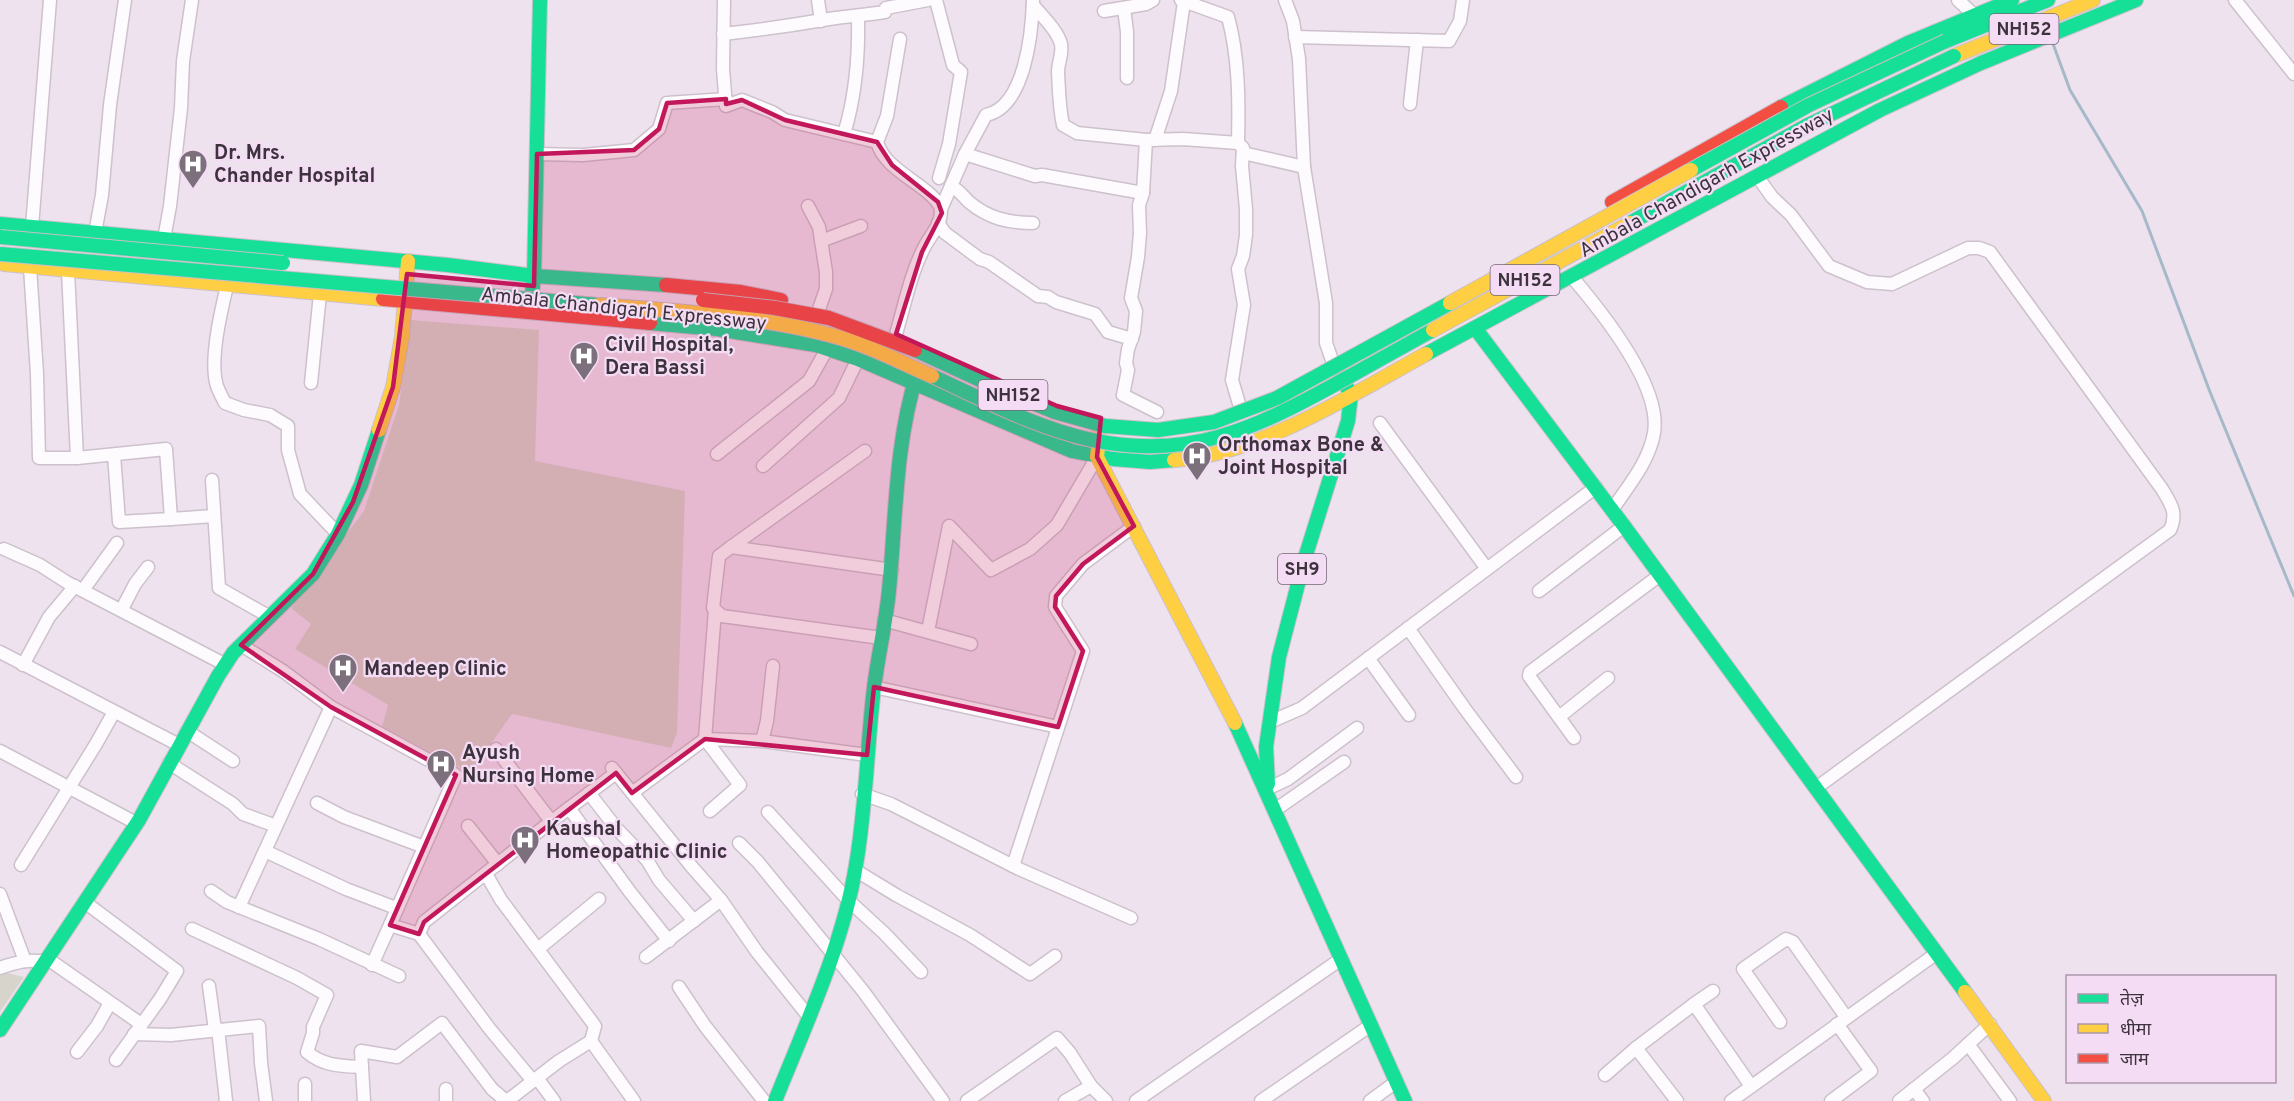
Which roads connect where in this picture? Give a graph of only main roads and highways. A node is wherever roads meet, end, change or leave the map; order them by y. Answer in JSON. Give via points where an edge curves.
{"nodes":[{"id":1,"x":540,"y":0,"type":"edge"},
{"id":2,"x":2012,"y":0,"type":"edge"},
{"id":3,"x":2048,"y":0,"type":"edge"},
{"id":4,"x":2093,"y":0,"type":"edge"},
{"id":5,"x":2136,"y":0,"type":"edge"},
{"id":6,"x":1974,"y":48,"type":"junction"},
{"id":7,"x":1981,"y":63,"type":"junction"},
{"id":8,"x":0,"y":224,"type":"edge"},
{"id":9,"x":0,"y":237,"type":"edge"},
{"id":10,"x":0,"y":254,"type":"edge"},
{"id":11,"x":408,"y":261,"type":"junction"},
{"id":12,"x":0,"y":264,"type":"edge"},
{"id":13,"x":534,"y":276,"type":"junction"},
{"id":14,"x":405,"y":301,"type":"junction"},
{"id":15,"x":530,"y":312,"type":"junction"},
{"id":16,"x":1418,"y":314,"type":"junction"},
{"id":17,"x":1475,"y":328,"type":"junction"},
{"id":18,"x":927,"y":347,"type":"junction"},
{"id":19,"x":1436,"y":349,"type":"junction"},
{"id":20,"x":1332,"y":360,"type":"junction"},
{"id":21,"x":914,"y":383,"type":"junction"},
{"id":22,"x":1352,"y":395,"type":"junction"},
{"id":23,"x":1101,"y":418,"type":"junction"},
{"id":24,"x":1097,"y":457,"type":"junction"},
{"id":25,"x":1269,"y":792,"type":"junction"},
{"id":26,"x":0,"y":1030,"type":"edge"},
{"id":27,"x":775,"y":1101,"type":"edge"},
{"id":28,"x":1405,"y":1101,"type":"edge"},
{"id":29,"x":2044,"y":1101,"type":"edge"}],
"edges":[{"from":1,"to":13,"type":"main road"},
{"from":2,"to":16,"type":"main road","via":[[1904,44],[1784,105]]},
{"from":3,"to":9,"type":"main road","name":"Ambala Chandigarh Expressway","number":"NH152","bridge":true,"via":[[1845,87],[1249,412],[1177,430],[1125,429],[1062,416],[896,342],[845,322],[794,310]]},
{"from":4,"to":6,"type":"main road","name":"Ambala Chandigarh Expressway","number":"NH152"},
{"from":5,"to":7,"type":"main road"},
{"from":6,"to":7,"type":"main road"},
{"from":6,"to":10,"type":"main road","name":"Ambala Chandigarh Expressway","number":"NH152","bridge":true,"via":[[1808,124],[1275,417],[1216,438],[1168,446],[1128,446],[1050,430],[888,356],[836,337],[779,324],[406,287]]},
{"from":7,"to":17,"type":"main road","via":[[1880,110]]},
{"from":8,"to":11,"type":"main road"},
{"from":11,"to":13,"type":"main road"},
{"from":11,"to":14,"type":"main road"},
{"from":12,"to":14,"type":"main road"},
{"from":13,"to":15,"type":"main road"},
{"from":13,"to":18,"type":"main road","via":[[741,292],[853,318]]},
{"from":14,"to":15,"type":"main road"},
{"from":14,"to":26,"type":"main road","via":[[393,387],[361,485],[338,534],[313,573],[240,645],[226,665],[136,823]]},
{"from":15,"to":21,"type":"main road","via":[[767,336],[827,349]]},
{"from":16,"to":19,"type":"main road"},
{"from":16,"to":20,"type":"main road"},
{"from":17,"to":19,"type":"main road"},
{"from":17,"to":29,"type":"main road","via":[[1596,487]]},
{"from":18,"to":21,"type":"main road"},
{"from":18,"to":23,"type":"main road","via":[[1012,388]]},
{"from":19,"to":22,"type":"main road"},
{"from":20,"to":22,"type":"main road"},
{"from":20,"to":23,"type":"main road","via":[[1240,407],[1173,422]]},
{"from":21,"to":24,"type":"main road","via":[[1066,449]]},
{"from":21,"to":27,"type":"main road","via":[[902,431],[891,570],[855,870],[832,952]]},
{"from":22,"to":24,"type":"main road","via":[[1260,440],[1204,457],[1143,463]]},
{"from":22,"to":25,"type":"main road","number":"SH9","via":[[1279,657],[1266,747]]},
{"from":23,"to":24,"type":"main road"},
{"from":24,"to":25,"type":"main road","number":"SH9"},
{"from":25,"to":28,"type":"main road","number":"SH9"}]}
